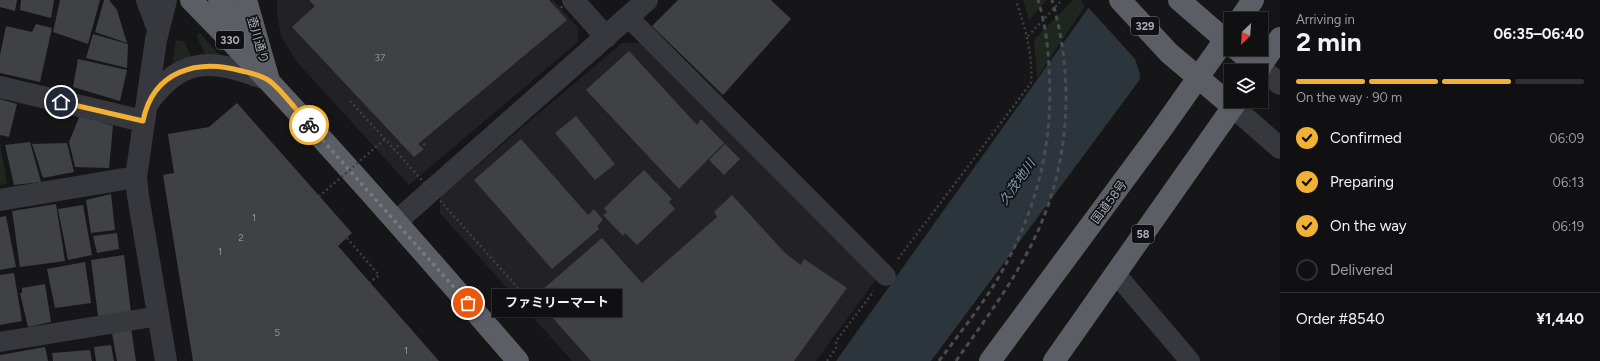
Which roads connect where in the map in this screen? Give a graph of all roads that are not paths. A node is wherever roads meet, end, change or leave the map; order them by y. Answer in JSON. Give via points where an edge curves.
{"nodes":[{"id":1,"x":147,"y":0,"type":"edge"},
{"id":2,"x":166,"y":0,"type":"edge"},
{"id":3,"x":191,"y":0,"type":"edge"},
{"id":4,"x":219,"y":0,"type":"edge"},
{"id":5,"x":246,"y":0,"type":"edge"},
{"id":6,"x":572,"y":0,"type":"edge"},
{"id":7,"x":648,"y":0,"type":"edge"},
{"id":8,"x":1120,"y":0,"type":"edge"},
{"id":9,"x":1179,"y":0,"type":"edge"},
{"id":10,"x":1253,"y":0,"type":"edge"},
{"id":11,"x":1245,"y":12,"type":"edge"},
{"id":12,"x":628,"y":17,"type":"junction"},
{"id":13,"x":158,"y":29,"type":"junction"},
{"id":14,"x":606,"y":36,"type":"junction"},
{"id":15,"x":1224,"y":36,"type":"edge"},
{"id":16,"x":1280,"y":38,"type":"edge"},
{"id":17,"x":256,"y":40,"type":"junction"},
{"id":18,"x":1224,"y":49,"type":"edge"},
{"id":19,"x":1245,"y":56,"type":"edge"},
{"id":20,"x":1253,"y":64,"type":"edge"},
{"id":21,"x":1262,"y":64,"type":"edge"},
{"id":22,"x":1268,"y":76,"type":"edge"},
{"id":23,"x":1198,"y":78,"type":"junction"},
{"id":24,"x":269,"y":80,"type":"junction"},
{"id":25,"x":1280,"y":84,"type":"edge"},
{"id":26,"x":0,"y":87,"type":"edge"},
{"id":27,"x":1224,"y":96,"type":"edge"},
{"id":28,"x":1232,"y":108,"type":"edge"},
{"id":29,"x":1239,"y":108,"type":"edge"},
{"id":30,"x":145,"y":113,"type":"junction"},
{"id":31,"x":1280,"y":148,"type":"edge"},
{"id":32,"x":136,"y":177,"type":"junction"},
{"id":33,"x":0,"y":200,"type":"edge"},
{"id":34,"x":397,"y":221,"type":"junction"},
{"id":35,"x":1115,"y":273,"type":"junction"},
{"id":36,"x":886,"y":276,"type":"road end"},
{"id":37,"x":159,"y":316,"type":"junction"},
{"id":38,"x":0,"y":342,"type":"edge"},
{"id":39,"x":166,"y":361,"type":"edge"},
{"id":40,"x":518,"y":361,"type":"edge"},
{"id":41,"x":990,"y":361,"type":"edge"},
{"id":42,"x":1054,"y":361,"type":"edge"},
{"id":43,"x":1190,"y":361,"type":"edge"}],
"edges":[{"from":1,"to":13,"type":"street"},
{"from":2,"to":13,"type":"street"},
{"from":3,"to":24,"type":"highway","name":"壺川通り","number":"330"},
{"from":4,"to":17,"type":"highway"},
{"from":5,"to":17,"type":"highway","name":"壺川通り","number":"330"},
{"from":6,"to":14,"type":"street"},
{"from":7,"to":12,"type":"street"},
{"from":8,"to":23,"type":"highway","number":"329","via":[[1169,53]]},
{"from":9,"to":15,"type":"highway"},
{"from":10,"to":11,"type":"highway"},
{"from":12,"to":14,"type":"street"},
{"from":12,"to":36,"type":"street"},
{"from":13,"to":30,"type":"street"},
{"from":14,"to":34,"type":"street"},
{"from":16,"to":21,"type":"highway"},
{"from":17,"to":24,"type":"highway","name":"壺川通り","number":"330"},
{"from":18,"to":23,"type":"highway","name":"国道58号"},
{"from":19,"to":20,"type":"highway"},
{"from":22,"to":25,"type":"street"},
{"from":23,"to":27,"type":"highway","number":"329"},
{"from":23,"to":41,"type":"highway","name":"国道58号"},
{"from":24,"to":30,"type":"street","via":[[227,67],[193,67],[180,72],[160,86]]},
{"from":24,"to":34,"type":"highway","name":"壺川通り","number":"330"},
{"from":26,"to":30,"type":"street"},
{"from":28,"to":35,"type":"highway","number":"58"},
{"from":29,"to":31,"type":"street"},
{"from":30,"to":32,"type":"street"},
{"from":32,"to":33,"type":"street"},
{"from":32,"to":37,"type":"street"},
{"from":34,"to":40,"type":"highway","number":"330"},
{"from":35,"to":42,"type":"highway","number":"58"},
{"from":35,"to":43,"type":"street"},
{"from":37,"to":38,"type":"street"},
{"from":37,"to":39,"type":"street"}]}
